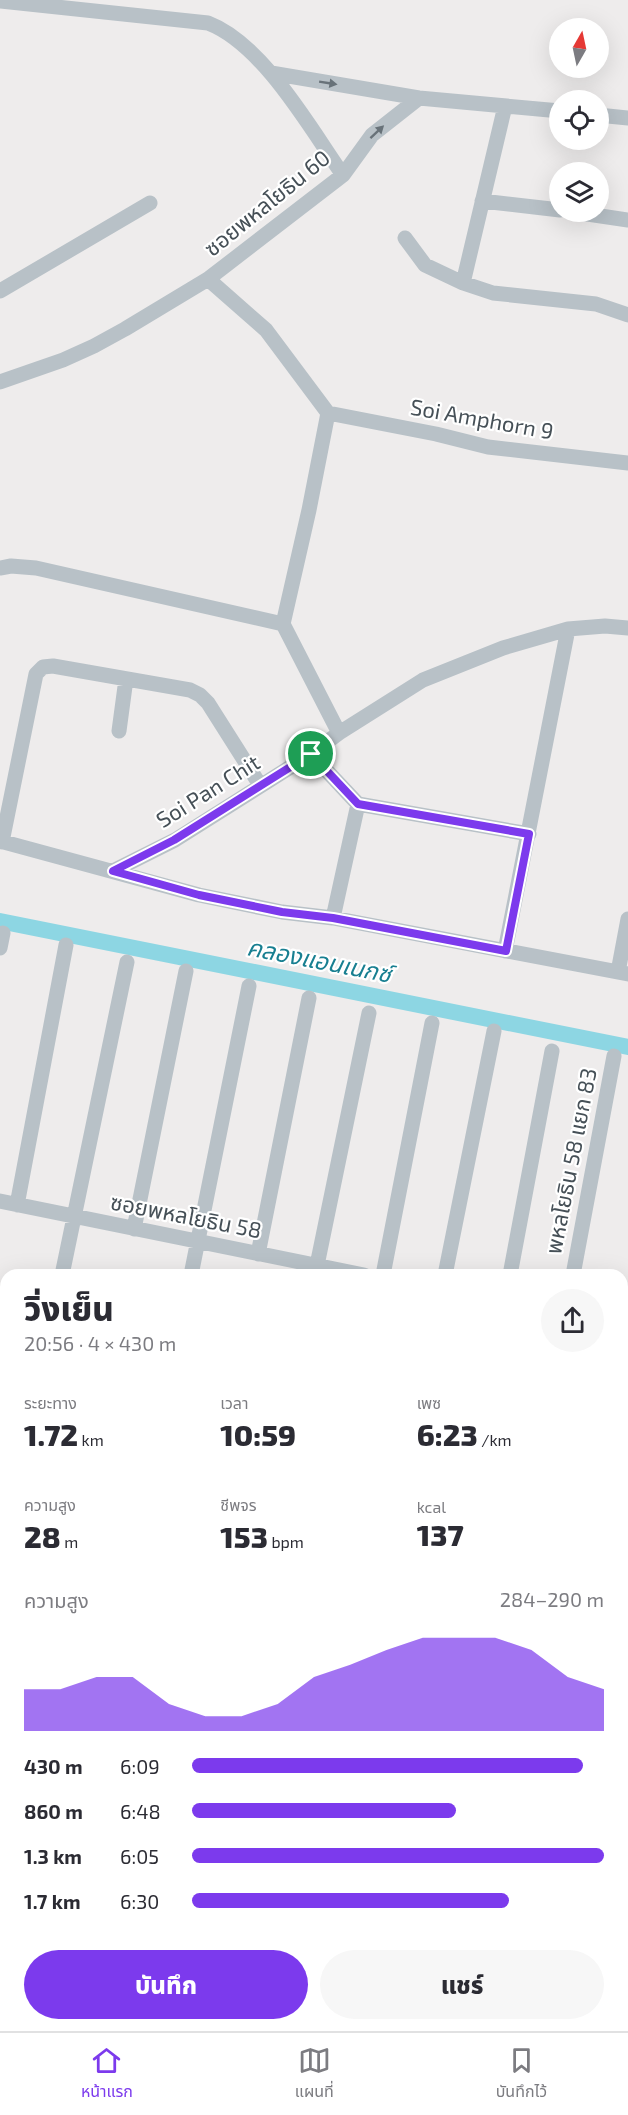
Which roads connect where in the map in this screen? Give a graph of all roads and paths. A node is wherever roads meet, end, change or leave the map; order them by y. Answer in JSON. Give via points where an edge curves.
{"nodes":[{"id":1,"x":0,"y":1,"type":"edge"},
{"id":2,"x":271,"y":73,"type":"junction"},
{"id":3,"x":419,"y":98,"type":"junction"},
{"id":4,"x":505,"y":106,"type":"junction"},
{"id":5,"x":549,"y":110,"type":"edge"},
{"id":6,"x":609,"y":116,"type":"edge"},
{"id":7,"x":628,"y":118,"type":"edge"},
{"id":8,"x":343,"y":175,"type":"junction"},
{"id":9,"x":482,"y":201,"type":"junction"},
{"id":10,"x":150,"y":204,"type":"dead end"},
{"id":11,"x":549,"y":209,"type":"edge"},
{"id":12,"x":609,"y":217,"type":"edge"},
{"id":13,"x":628,"y":220,"type":"edge"},
{"id":14,"x":405,"y":238,"type":"dead end"},
{"id":15,"x":208,"y":279,"type":"junction"},
{"id":16,"x":463,"y":283,"type":"junction"},
{"id":17,"x":0,"y":291,"type":"edge"},
{"id":18,"x":628,"y":315,"type":"edge"},
{"id":19,"x":0,"y":382,"type":"edge"},
{"id":20,"x":328,"y":413,"type":"junction"},
{"id":21,"x":623,"y":463,"type":"edge"},
{"id":22,"x":0,"y":568,"type":"edge"},
{"id":23,"x":283,"y":624,"type":"junction"},
{"id":24,"x":628,"y":628,"type":"edge"},
{"id":25,"x":568,"y":629,"type":"junction"},
{"id":26,"x":126,"y":679,"type":"junction"},
{"id":27,"x":119,"y":731,"type":"dead end"},
{"id":28,"x":339,"y":733,"type":"junction"},
{"id":29,"x":311,"y":754,"type":"junction"},
{"id":30,"x":260,"y":785,"type":"junction"},
{"id":31,"x":358,"y":804,"type":"junction"},
{"id":32,"x":529,"y":834,"type":"junction"},
{"id":33,"x":1,"y":841,"type":"edge"},
{"id":34,"x":113,"y":871,"type":"junction"},
{"id":35,"x":333,"y":918,"type":"junction"},
{"id":36,"x":628,"y":919,"type":"edge"},
{"id":37,"x":66,"y":945,"type":"dead end"},
{"id":38,"x":506,"y":951,"type":"junction"},
{"id":39,"x":127,"y":962,"type":"dead end"},
{"id":40,"x":186,"y":971,"type":"dead end"},
{"id":41,"x":623,"y":973,"type":"edge"},
{"id":42,"x":249,"y":986,"type":"dead end"},
{"id":43,"x":309,"y":998,"type":"dead end"},
{"id":44,"x":369,"y":1013,"type":"dead end"},
{"id":45,"x":432,"y":1023,"type":"dead end"},
{"id":46,"x":494,"y":1031,"type":"dead end"},
{"id":47,"x":552,"y":1051,"type":"dead end"},
{"id":48,"x":614,"y":1056,"type":"dead end"},
{"id":49,"x":0,"y":1202,"type":"edge"},
{"id":50,"x":17,"y":1205,"type":"junction"},
{"id":51,"x":73,"y":1216,"type":"junction"},
{"id":52,"x":134,"y":1229,"type":"junction"},
{"id":53,"x":198,"y":1242,"type":"junction"},
{"id":54,"x":258,"y":1254,"type":"junction"},
{"id":55,"x":63,"y":1269,"type":"edge"},
{"id":56,"x":192,"y":1269,"type":"edge"},
{"id":57,"x":312,"y":1269,"type":"edge"},
{"id":58,"x":316,"y":1269,"type":"edge"},
{"id":59,"x":383,"y":1269,"type":"edge"},
{"id":60,"x":446,"y":1269,"type":"edge"},
{"id":61,"x":511,"y":1269,"type":"edge"},
{"id":62,"x":574,"y":1269,"type":"edge"}],
"edges":[{"from":1,"to":2,"type":"street","via":[[208,23],[223,29]]},
{"from":2,"to":3,"type":"street","one_way":true},
{"from":2,"to":8,"type":"street"},
{"from":3,"to":4,"type":"street"},
{"from":8,"to":3,"type":"street","name":"ซอยพหลโยธิน 60","one_way":true,"via":[[372,135]]},
{"from":4,"to":5,"type":"street"},
{"from":4,"to":9,"type":"street"},
{"from":6,"to":7,"type":"street"},
{"from":8,"to":15,"type":"street","name":"ซอยพหลโยธิน 60"},
{"from":9,"to":11,"type":"street"},
{"from":9,"to":16,"type":"street"},
{"from":10,"to":17,"type":"street"},
{"from":12,"to":13,"type":"street"},
{"from":14,"to":16,"type":"street","via":[[425,265]]},
{"from":15,"to":19,"type":"street","name":"ซอยพหลโยธิน 60","via":[[94,346]]},
{"from":15,"to":20,"type":"street","via":[[266,330]]},
{"from":16,"to":18,"type":"street","via":[[494,293],[596,304]]},
{"from":20,"to":21,"type":"street","name":"Soi Amphorn 9","via":[[488,447]]},
{"from":20,"to":23,"type":"street"},
{"from":22,"to":23,"type":"street","via":[[36,568]]},
{"from":23,"to":28,"type":"street"},
{"from":24,"to":25,"type":"street","name":"Soi Pan Chit"},
{"from":25,"to":28,"type":"street","name":"Soi Pan Chit","via":[[503,648],[423,680]]},
{"from":25,"to":32,"type":"street"},
{"from":26,"to":27,"type":"street"},
{"from":26,"to":30,"type":"street","via":[[200,695]]},
{"from":26,"to":33,"type":"street","via":[[53,666],[43,667],[36,674]]},
{"from":28,"to":29,"type":"street","name":"Soi Pan Chit"},
{"from":29,"to":30,"type":"street","name":"Soi Pan Chit"},
{"from":29,"to":31,"type":"street"},
{"from":30,"to":34,"type":"street","name":"Soi Pan Chit","via":[[174,840]]},
{"from":31,"to":32,"type":"street"},
{"from":31,"to":35,"type":"street"},
{"from":32,"to":38,"type":"street"},
{"from":33,"to":34,"type":"street"},
{"from":34,"to":35,"type":"street","via":[[199,895]]},
{"from":35,"to":38,"type":"street"},
{"from":36,"to":41,"type":"street"},
{"from":37,"to":50,"type":"street"},
{"from":38,"to":41,"type":"street"},
{"from":39,"to":51,"type":"street"},
{"from":40,"to":52,"type":"street"},
{"from":42,"to":53,"type":"street"},
{"from":43,"to":54,"type":"street"},
{"from":44,"to":58,"type":"street"},
{"from":45,"to":59,"type":"street"},
{"from":46,"to":60,"type":"street"},
{"from":47,"to":61,"type":"street"},
{"from":48,"to":62,"type":"street","name":"พหลโยธิน 58 แยก 83"},
{"from":49,"to":50,"type":"street","name":"ซอยพหลโยธิน 58"},
{"from":50,"to":51,"type":"street","name":"ซอยพหลโยธิน 58"},
{"from":51,"to":52,"type":"street","name":"ซอยพหลโยธิน 58"},
{"from":51,"to":55,"type":"street"},
{"from":52,"to":53,"type":"street","name":"ซอยพหลโยธิน 58"},
{"from":53,"to":54,"type":"street","name":"ซอยพหลโยธิน 58"},
{"from":53,"to":56,"type":"street"},
{"from":54,"to":57,"type":"street","name":"ซอยพหลโยธิน 58"}]}
